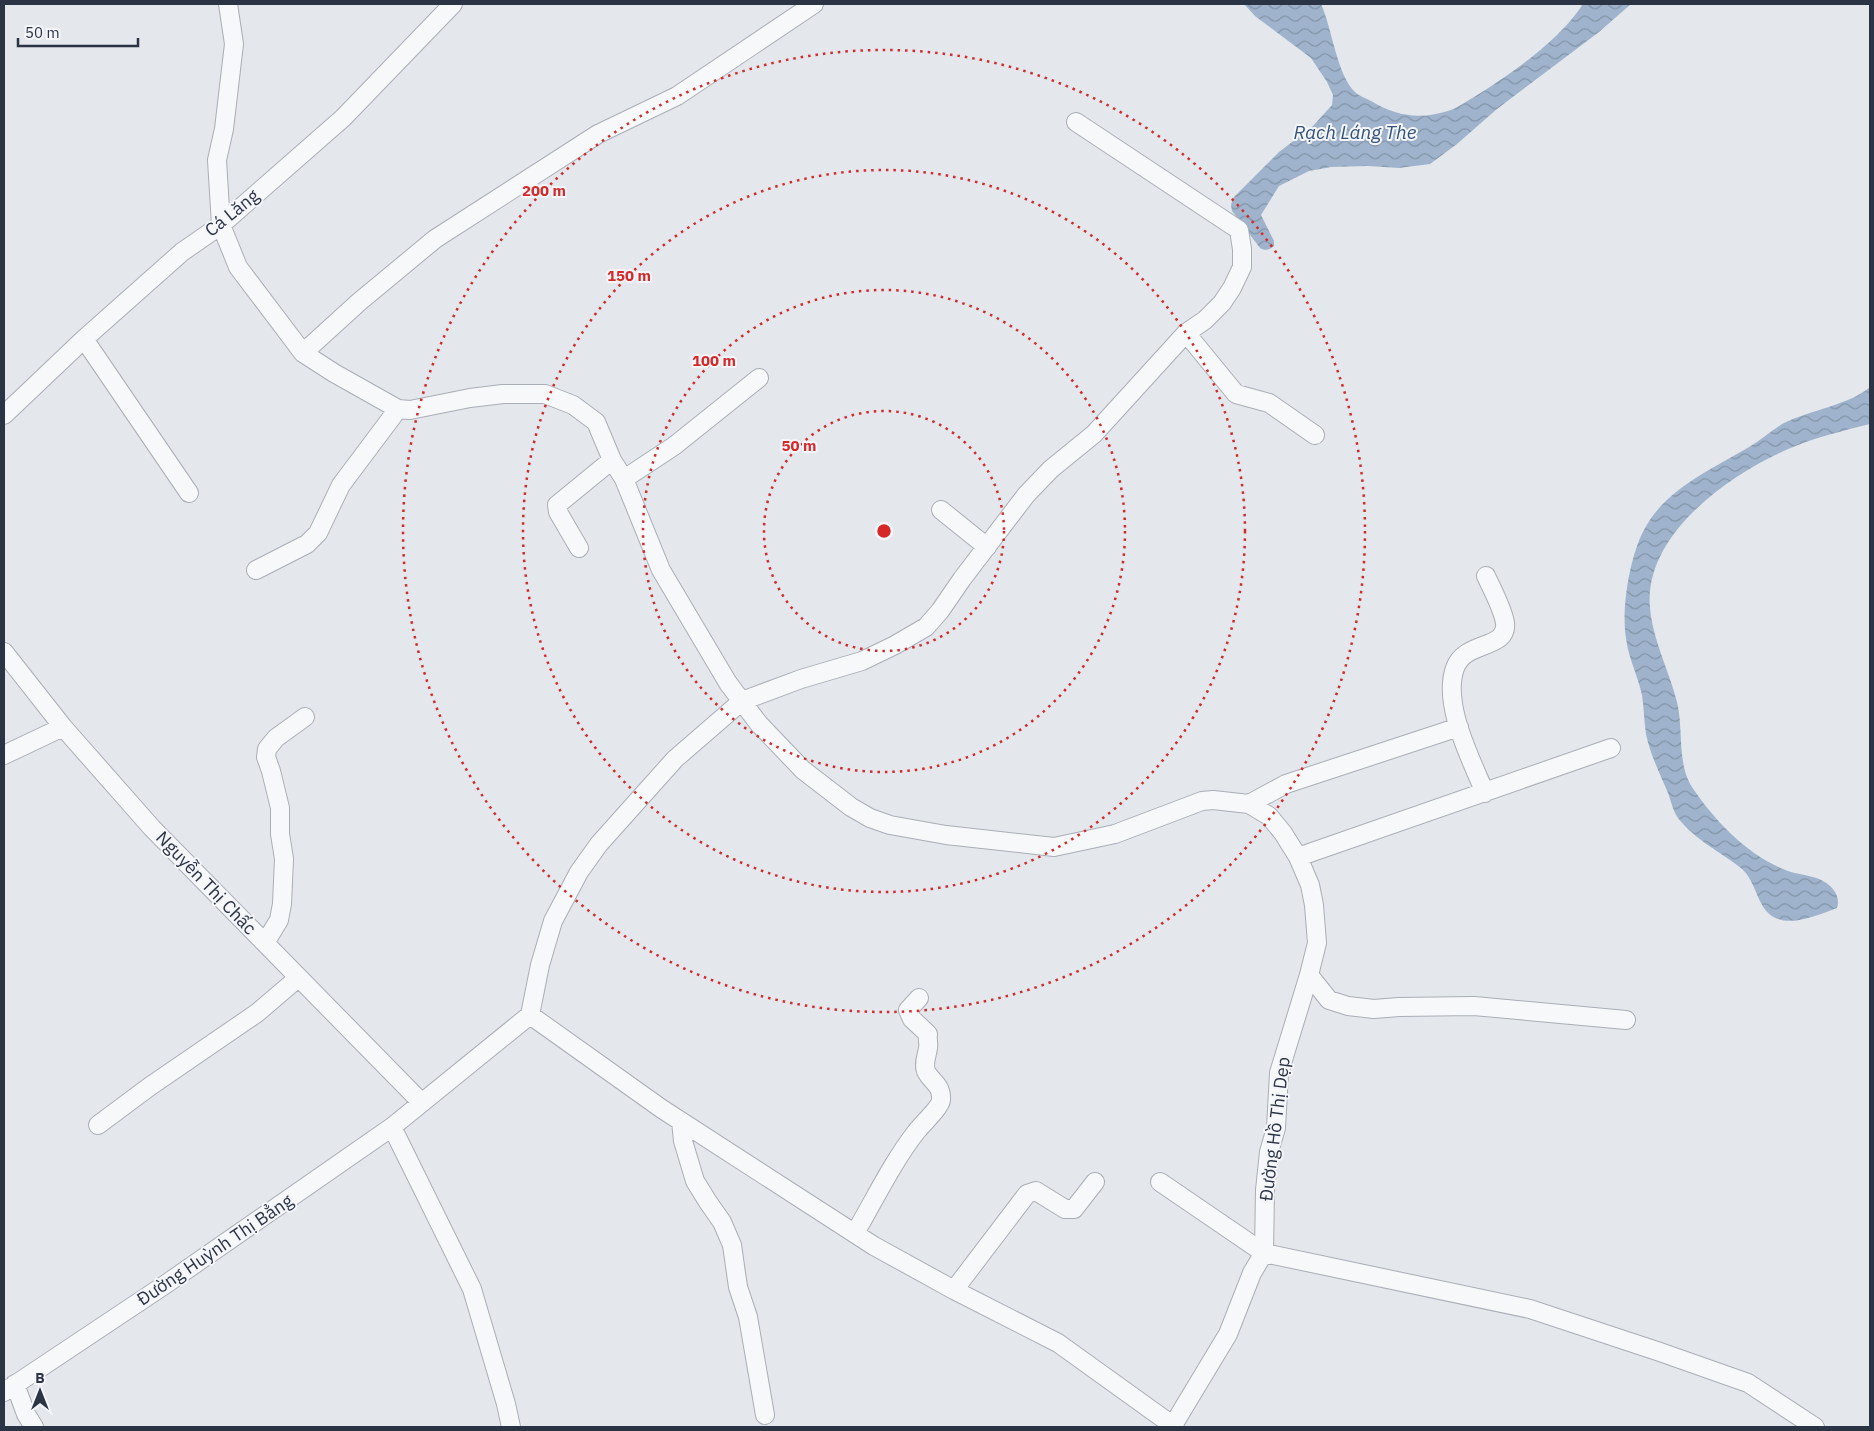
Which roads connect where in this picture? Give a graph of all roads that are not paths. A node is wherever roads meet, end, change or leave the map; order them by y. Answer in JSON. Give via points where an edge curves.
{"nodes":[{"id":1,"x":228,"y":4,"type":"edge"},
{"id":2,"x":453,"y":4,"type":"edge"},
{"id":3,"x":814,"y":4,"type":"edge"},
{"id":4,"x":1076,"y":122,"type":"dead end"},
{"id":5,"x":221,"y":225,"type":"junction"},
{"id":6,"x":1186,"y":333,"type":"junction"},
{"id":7,"x":84,"y":339,"type":"junction"},
{"id":8,"x":303,"y":353,"type":"junction"},
{"id":9,"x":759,"y":378,"type":"dead end"},
{"id":10,"x":398,"y":409,"type":"junction"},
{"id":11,"x":4,"y":415,"type":"edge"},
{"id":12,"x":1315,"y":435,"type":"dead end"},
{"id":13,"x":612,"y":460,"type":"junction"},
{"id":14,"x":624,"y":479,"type":"junction"},
{"id":15,"x":188,"y":494,"type":"dead end"},
{"id":16,"x":941,"y":510,"type":"dead end"},
{"id":17,"x":987,"y":547,"type":"junction"},
{"id":18,"x":579,"y":548,"type":"dead end"},
{"id":19,"x":256,"y":570,"type":"dead end"},
{"id":20,"x":1486,"y":576,"type":"dead end"},
{"id":21,"x":4,"y":652,"type":"edge"},
{"id":22,"x":742,"y":701,"type":"junction"},
{"id":23,"x":305,"y":717,"type":"dead end"},
{"id":24,"x":63,"y":727,"type":"junction"},
{"id":25,"x":1459,"y":727,"type":"junction"},
{"id":26,"x":1611,"y":748,"type":"dead end"},
{"id":27,"x":4,"y":754,"type":"edge"},
{"id":28,"x":1484,"y":793,"type":"junction"},
{"id":29,"x":1250,"y":804,"type":"junction"},
{"id":30,"x":1298,"y":857,"type":"junction"},
{"id":31,"x":265,"y":944,"type":"junction"},
{"id":32,"x":1309,"y":975,"type":"junction"},
{"id":33,"x":298,"y":978,"type":"junction"},
{"id":34,"x":919,"y":998,"type":"dead end"},
{"id":35,"x":530,"y":1015,"type":"junction"},
{"id":36,"x":1626,"y":1020,"type":"dead end"},
{"id":37,"x":421,"y":1102,"type":"junction"},
{"id":38,"x":681,"y":1121,"type":"junction"},
{"id":39,"x":98,"y":1125,"type":"dead end"},
{"id":40,"x":392,"y":1127,"type":"junction"},
{"id":41,"x":1095,"y":1182,"type":"dead end"},
{"id":42,"x":1160,"y":1182,"type":"dead end"},
{"id":43,"x":855,"y":1233,"type":"junction"},
{"id":44,"x":1264,"y":1253,"type":"junction"},
{"id":45,"x":954,"y":1290,"type":"junction"},
{"id":46,"x":10,"y":1388,"type":"edge"},
{"id":47,"x":765,"y":1415,"type":"dead end"},
{"id":48,"x":34,"y":1427,"type":"edge"},
{"id":49,"x":511,"y":1427,"type":"edge"},
{"id":50,"x":1173,"y":1427,"type":"edge"},
{"id":51,"x":1815,"y":1427,"type":"edge"}],
"edges":[{"from":1,"to":5,"type":"street","via":[[234,44],[218,160]]},
{"from":2,"to":5,"type":"street","name":"Cá Lăng","via":[[343,118]]},
{"from":3,"to":8,"type":"street","via":[[677,96],[598,134],[435,239]]},
{"from":4,"to":6,"type":"street","via":[[1239,230],[1242,268],[1232,288],[1205,320]]},
{"from":5,"to":7,"type":"street","name":"Cá Lăng","via":[[182,252]]},
{"from":5,"to":8,"type":"street","via":[[238,268]]},
{"from":6,"to":12,"type":"street","via":[[1236,394],[1269,403]]},
{"from":6,"to":17,"type":"street","via":[[1094,434],[1026,494]]},
{"from":7,"to":11,"type":"street","name":"Cá Lăng"},
{"from":7,"to":15,"type":"street"},
{"from":8,"to":10,"type":"street"},
{"from":9,"to":14,"type":"street","via":[[674,446]]},
{"from":10,"to":13,"type":"street","via":[[410,410],[503,394],[544,394],[573,404],[596,422]]},
{"from":10,"to":19,"type":"street","via":[[341,485],[318,533],[307,544]]},
{"from":13,"to":14,"type":"street"},
{"from":13,"to":18,"type":"street","via":[[557,505]]},
{"from":14,"to":22,"type":"street","via":[[661,570]]},
{"from":16,"to":17,"type":"street"},
{"from":17,"to":22,"type":"street","via":[[926,627],[862,661]]},
{"from":20,"to":25,"type":"street","via":[[1505,630],[1489,645],[1462,655],[1455,667],[1452,702]]},
{"from":21,"to":24,"type":"street","name":"Nguyễn Thị Chấc"},
{"from":22,"to":29,"type":"street","via":[[803,770],[851,807],[890,825],[1054,847],[1115,834],[1202,801]]},
{"from":22,"to":35,"type":"street","via":[[675,759],[599,844],[579,872],[554,921],[540,965]]},
{"from":23,"to":31,"type":"street","via":[[276,738],[267,749],[266,757],[280,808],[284,859],[279,920]]},
{"from":24,"to":27,"type":"street"},
{"from":24,"to":31,"type":"street","name":"Nguyễn Thị Chấc","via":[[152,828]]},
{"from":25,"to":28,"type":"street"},
{"from":25,"to":29,"type":"street","via":[[1286,784]]},
{"from":26,"to":28,"type":"street"},
{"from":28,"to":30,"type":"street"},
{"from":29,"to":30,"type":"street","name":"Đường Hồ Thị Dẹp","via":[[1269,816]]},
{"from":30,"to":32,"type":"street","name":"Đường Hồ Thị Dẹp","via":[[1310,885],[1314,905],[1316,943]]},
{"from":31,"to":33,"type":"street","name":"Nguyễn Thị Chấc"},
{"from":32,"to":36,"type":"street","via":[[1329,1000],[1348,1006],[1374,1009],[1474,1006]]},
{"from":32,"to":44,"type":"street","name":"Đường Hồ Thị Dẹp","via":[[1279,1073],[1276,1128],[1269,1152],[1265,1190]]},
{"from":33,"to":37,"type":"street","name":"Nguyễn Thị Chấc"},
{"from":33,"to":39,"type":"street","via":[[257,1014]]},
{"from":34,"to":43,"type":"street","via":[[908,1010],[912,1019],[928,1034],[925,1066],[938,1084],[941,1102],[900,1152]]},
{"from":35,"to":37,"type":"street","name":"Đường Huỳnh Thị Bẳng"},
{"from":35,"to":38,"type":"street"},
{"from":37,"to":40,"type":"street","name":"Đường Huỳnh Thị Bẳng"},
{"from":38,"to":43,"type":"street"},
{"from":38,"to":47,"type":"street","via":[[683,1141],[695,1181],[722,1222],[732,1245]]},
{"from":40,"to":46,"type":"street","name":"Đường Huỳnh Thị Bẳng"},
{"from":40,"to":49,"type":"street","via":[[472,1289]]},
{"from":41,"to":45,"type":"street","via":[[1074,1209],[1065,1209],[1036,1191],[1027,1194]]},
{"from":42,"to":44,"type":"street"},
{"from":43,"to":45,"type":"street"},
{"from":44,"to":50,"type":"street","name":"Đường Hồ Thị Dẹp","via":[[1252,1273],[1228,1334]]},
{"from":44,"to":51,"type":"street","via":[[1530,1309],[1748,1383]]},
{"from":45,"to":50,"type":"street","via":[[1058,1343]]},
{"from":46,"to":48,"type":"street"}]}
